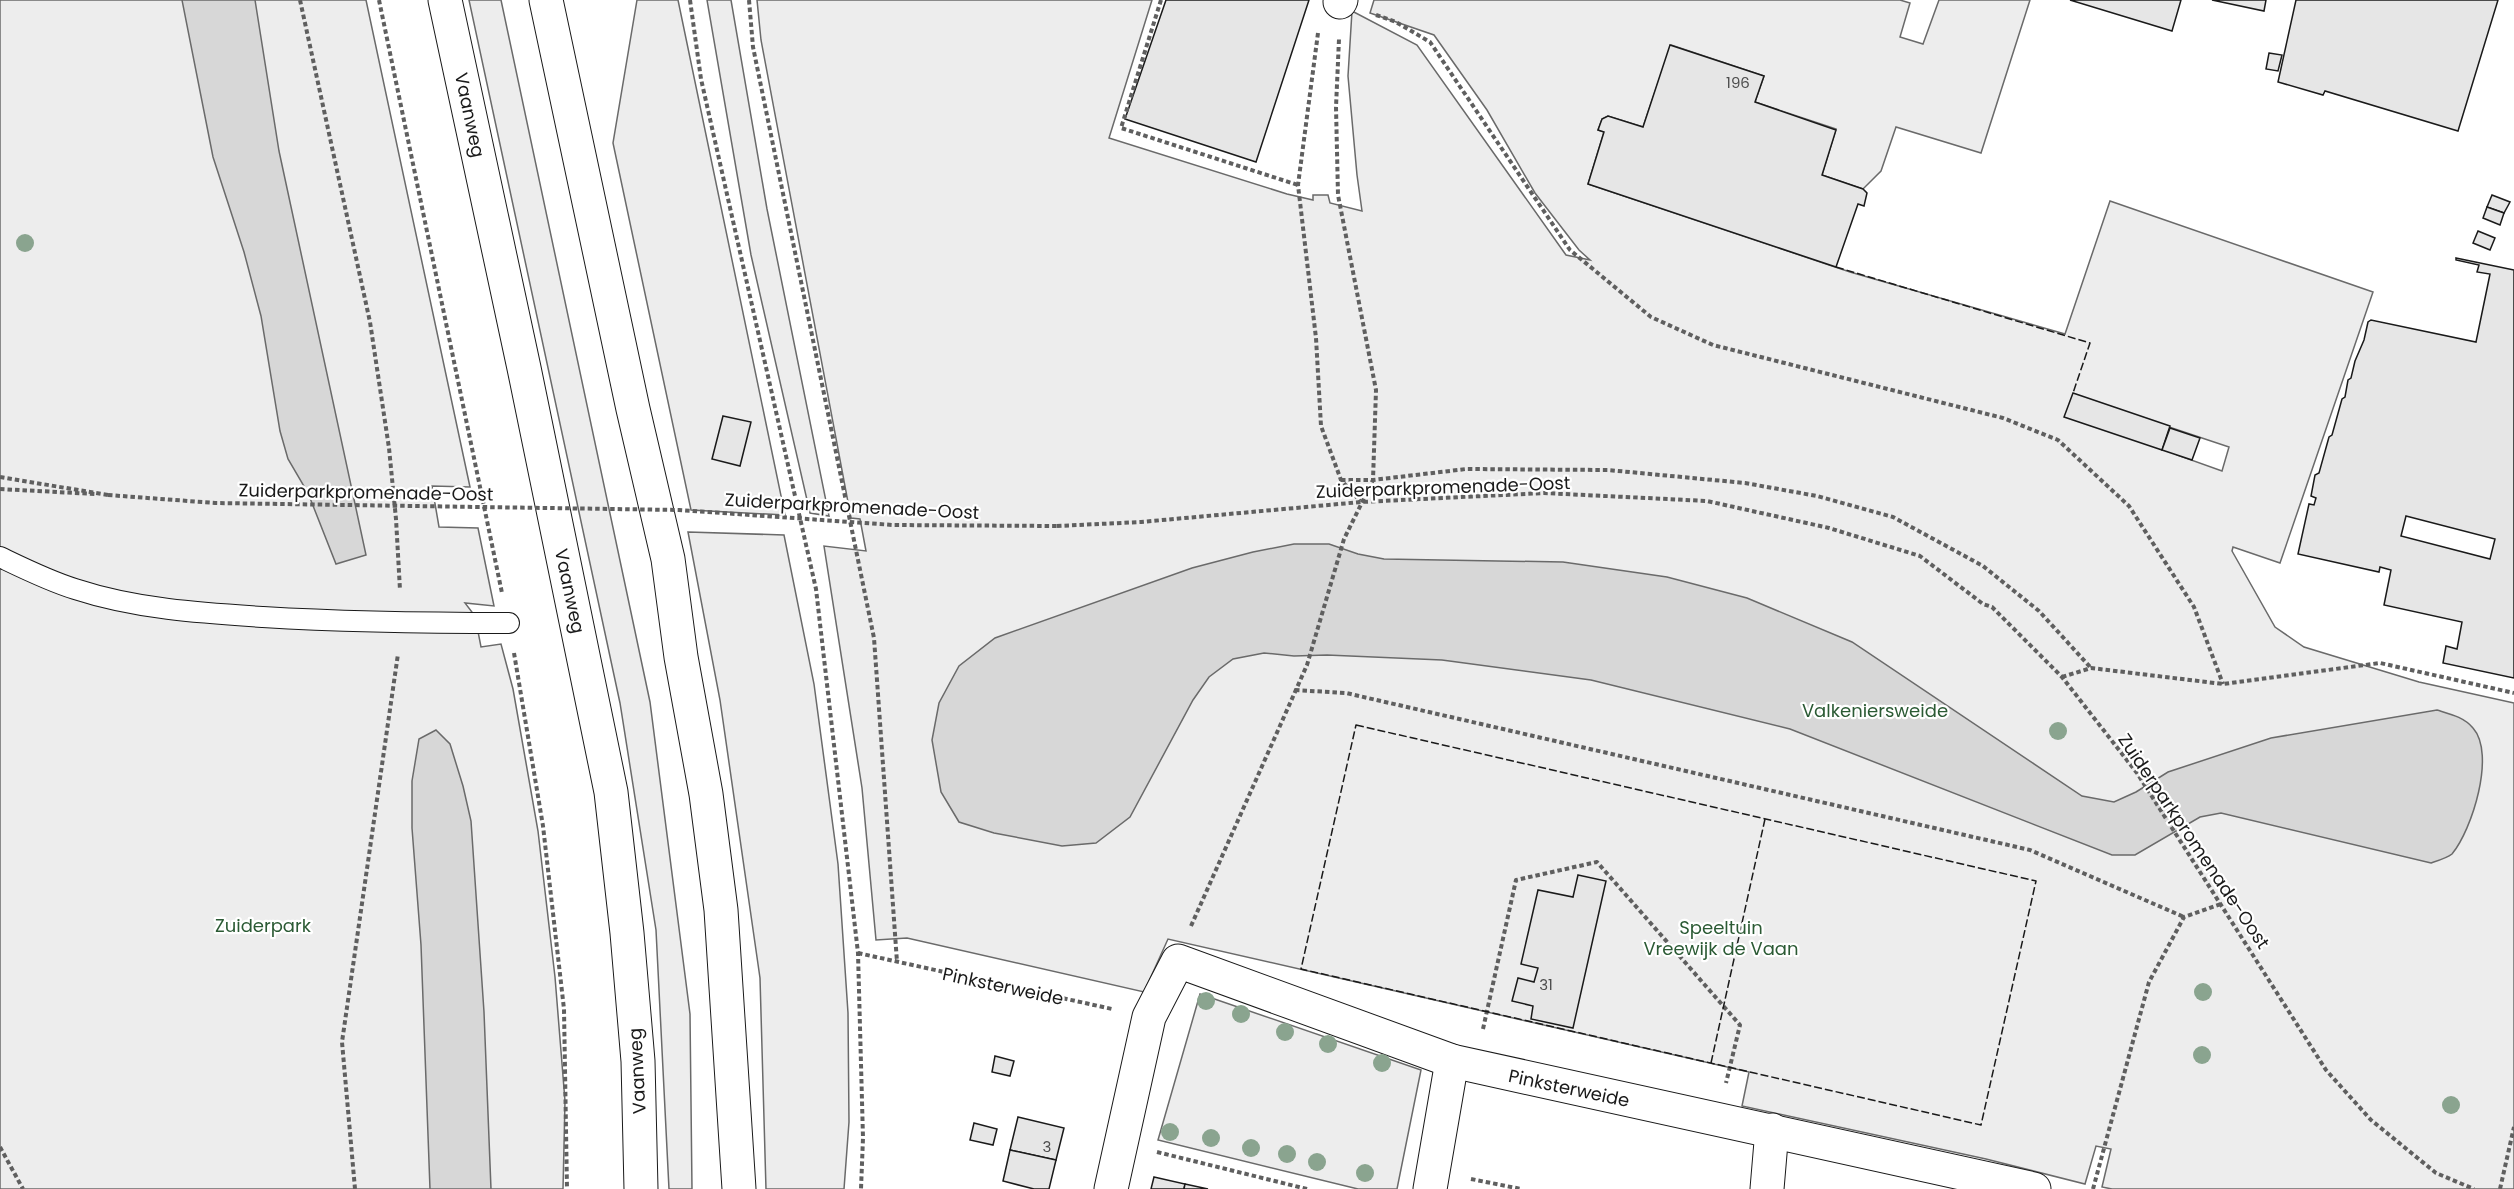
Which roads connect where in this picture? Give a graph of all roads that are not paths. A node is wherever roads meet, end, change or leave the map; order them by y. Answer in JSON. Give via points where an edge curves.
{"nodes":[{"id":1,"x":445,"y":0,"type":"edge"},
{"id":2,"x":546,"y":0,"type":"edge"},
{"id":3,"x":0,"y":557,"type":"edge"},
{"id":4,"x":509,"y":623,"type":"dead end"},
{"id":5,"x":1462,"y":1064,"type":"junction"},
{"id":6,"x":1772,"y":1130,"type":"junction"},
{"id":7,"x":1431,"y":1180,"type":"edge"},
{"id":8,"x":641,"y":1189,"type":"edge"},
{"id":9,"x":739,"y":1189,"type":"edge"},
{"id":10,"x":1111,"y":1189,"type":"edge"},
{"id":11,"x":1767,"y":1189,"type":"edge"},
{"id":12,"x":2034,"y":1189,"type":"edge"}],
"edges":[{"from":1,"to":8,"type":"main road","name":"Vaanweg","via":[[611,792],[639,1061]]},
{"from":2,"to":9,"type":"main road","via":[[668,559],[721,910]]},
{"from":3,"to":4,"type":"lane","via":[[76,590],[159,608],[401,623]]},
{"from":5,"to":6,"type":"main road","name":"Pinksterweide"},
{"from":5,"to":7,"type":"main road"},
{"from":5,"to":10,"type":"main road","name":"Pinksterweide","via":[[1178,961],[1149,1017]]},
{"from":6,"to":11,"type":"main road"},
{"from":6,"to":12,"type":"main road","name":"Pinksterweide"}]}
